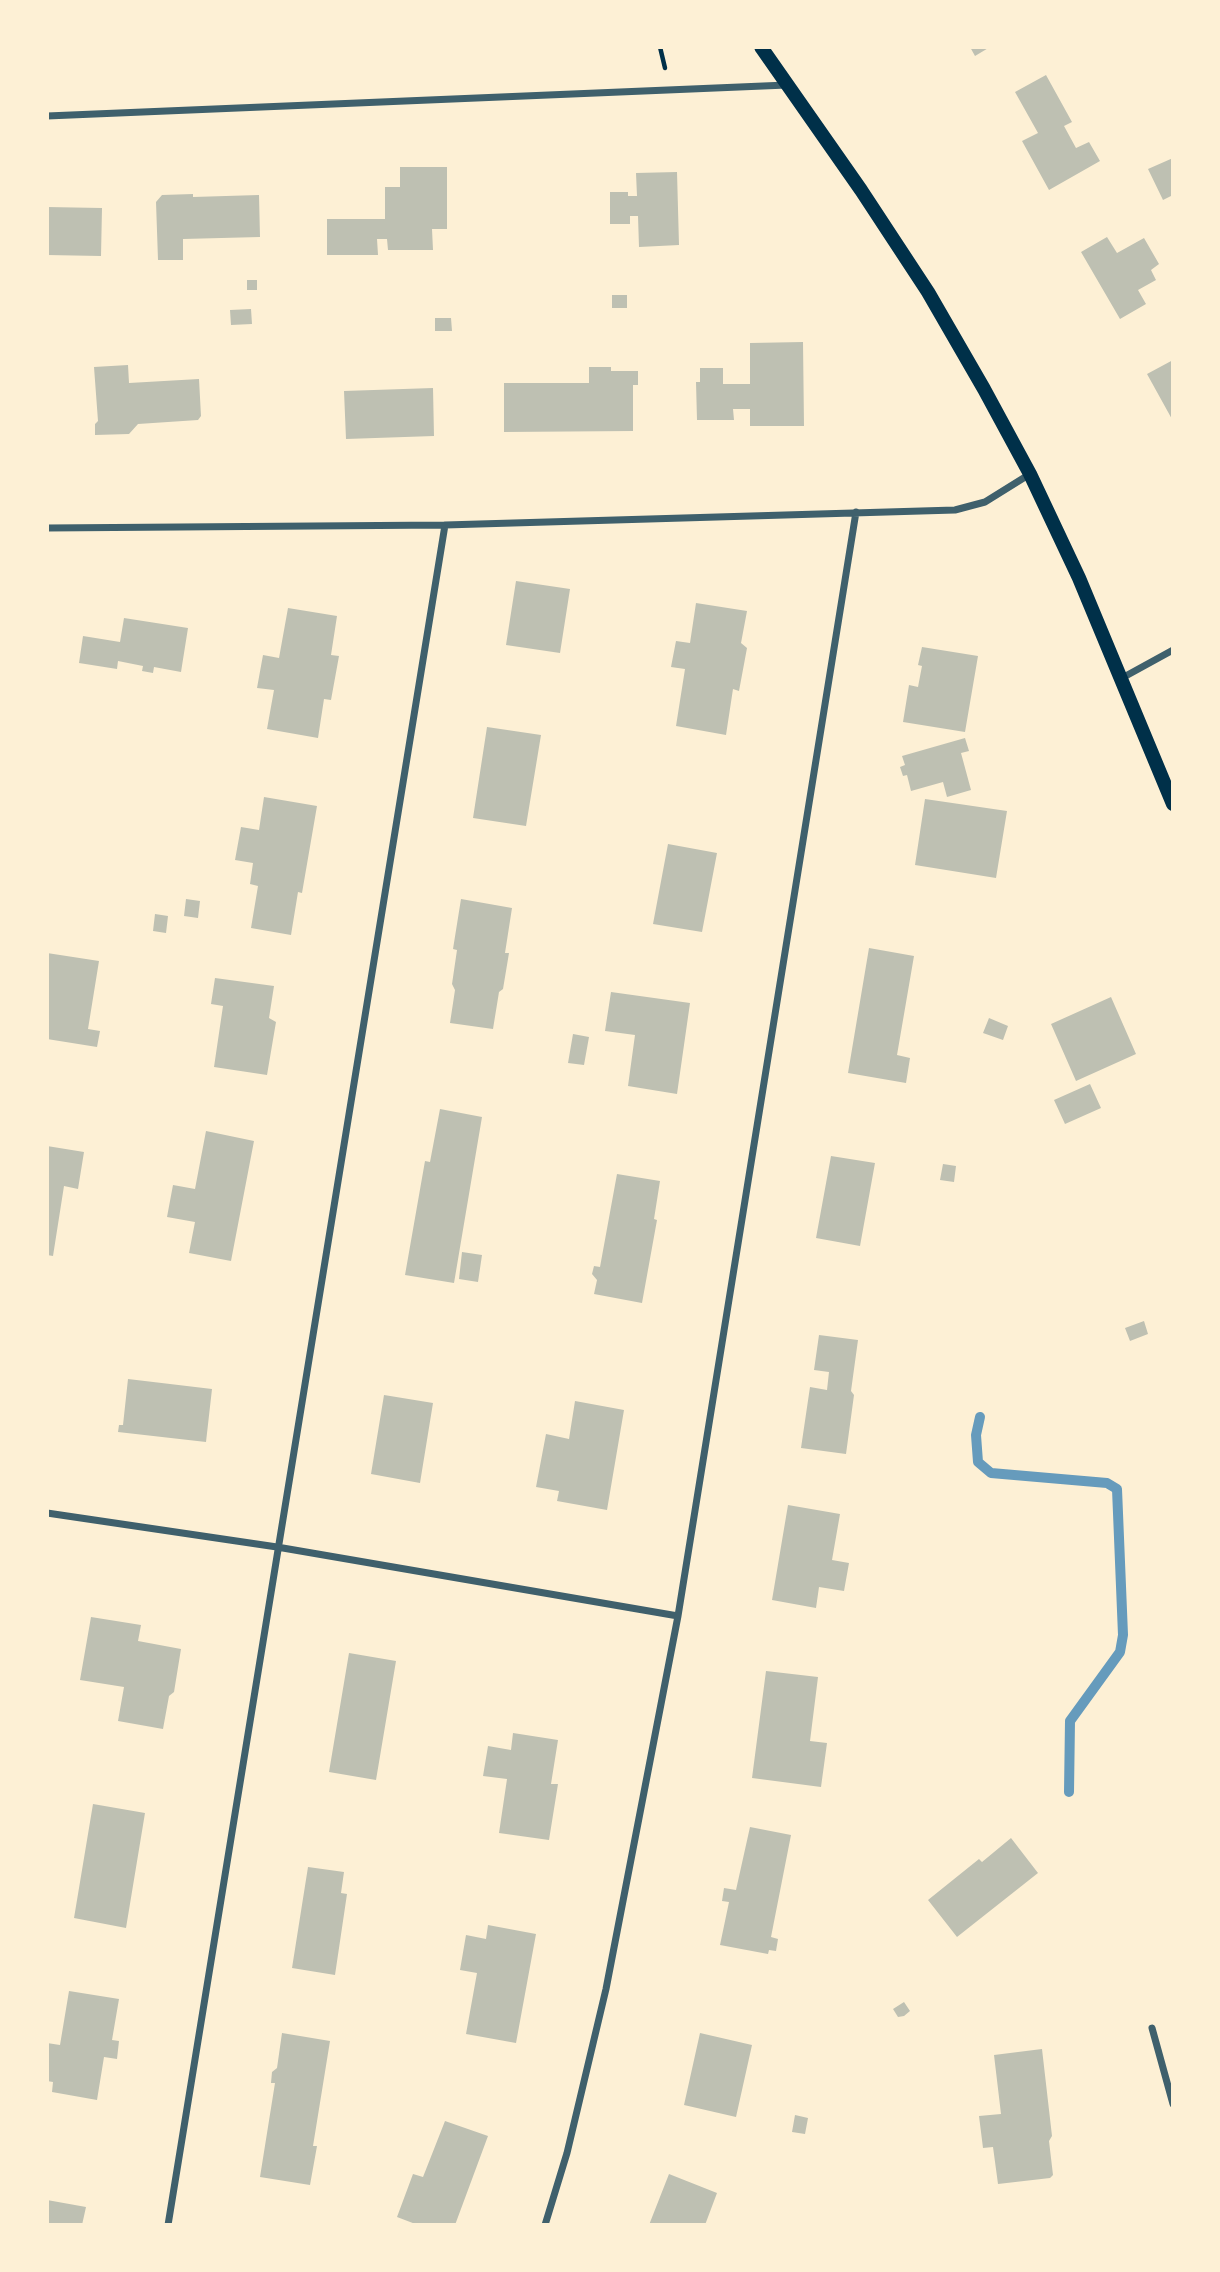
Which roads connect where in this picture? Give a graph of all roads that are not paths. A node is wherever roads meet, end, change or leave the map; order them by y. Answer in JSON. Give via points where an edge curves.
{"nodes":[{"id":1,"x":761,"y":47,"type":"edge"},
{"id":2,"x":787,"y":85,"type":"junction"},
{"id":3,"x":47,"y":116,"type":"edge"},
{"id":4,"x":1030,"y":474,"type":"junction"},
{"id":5,"x":856,"y":512,"type":"junction"},
{"id":6,"x":445,"y":524,"type":"junction"},
{"id":7,"x":47,"y":528,"type":"edge"},
{"id":8,"x":1173,"y":650,"type":"edge"},
{"id":9,"x":1122,"y":678,"type":"junction"},
{"id":10,"x":1173,"y":804,"type":"edge"},
{"id":11,"x":47,"y":1513,"type":"edge"},
{"id":12,"x":277,"y":1547,"type":"junction"},
{"id":13,"x":678,"y":1616,"type":"junction"},
{"id":14,"x":1152,"y":2028,"type":"dead end"},
{"id":15,"x":1173,"y":2104,"type":"edge"},
{"id":16,"x":168,"y":2225,"type":"edge"},
{"id":17,"x":545,"y":2225,"type":"edge"}],
"edges":[{"from":1,"to":2,"type":"main road"},
{"from":2,"to":3,"type":"street"},
{"from":2,"to":4,"type":"main road","via":[[928,292]]},
{"from":4,"to":5,"type":"street","via":[[985,502],[955,510]]},
{"from":4,"to":9,"type":"main road"},
{"from":5,"to":6,"type":"street"},
{"from":5,"to":13,"type":"street"},
{"from":6,"to":7,"type":"street"},
{"from":6,"to":12,"type":"street"},
{"from":8,"to":9,"type":"street"},
{"from":9,"to":10,"type":"main road"},
{"from":11,"to":12,"type":"street"},
{"from":12,"to":13,"type":"street"},
{"from":12,"to":16,"type":"street"},
{"from":13,"to":17,"type":"street","via":[[606,1989]]},
{"from":14,"to":15,"type":"street"}]}
